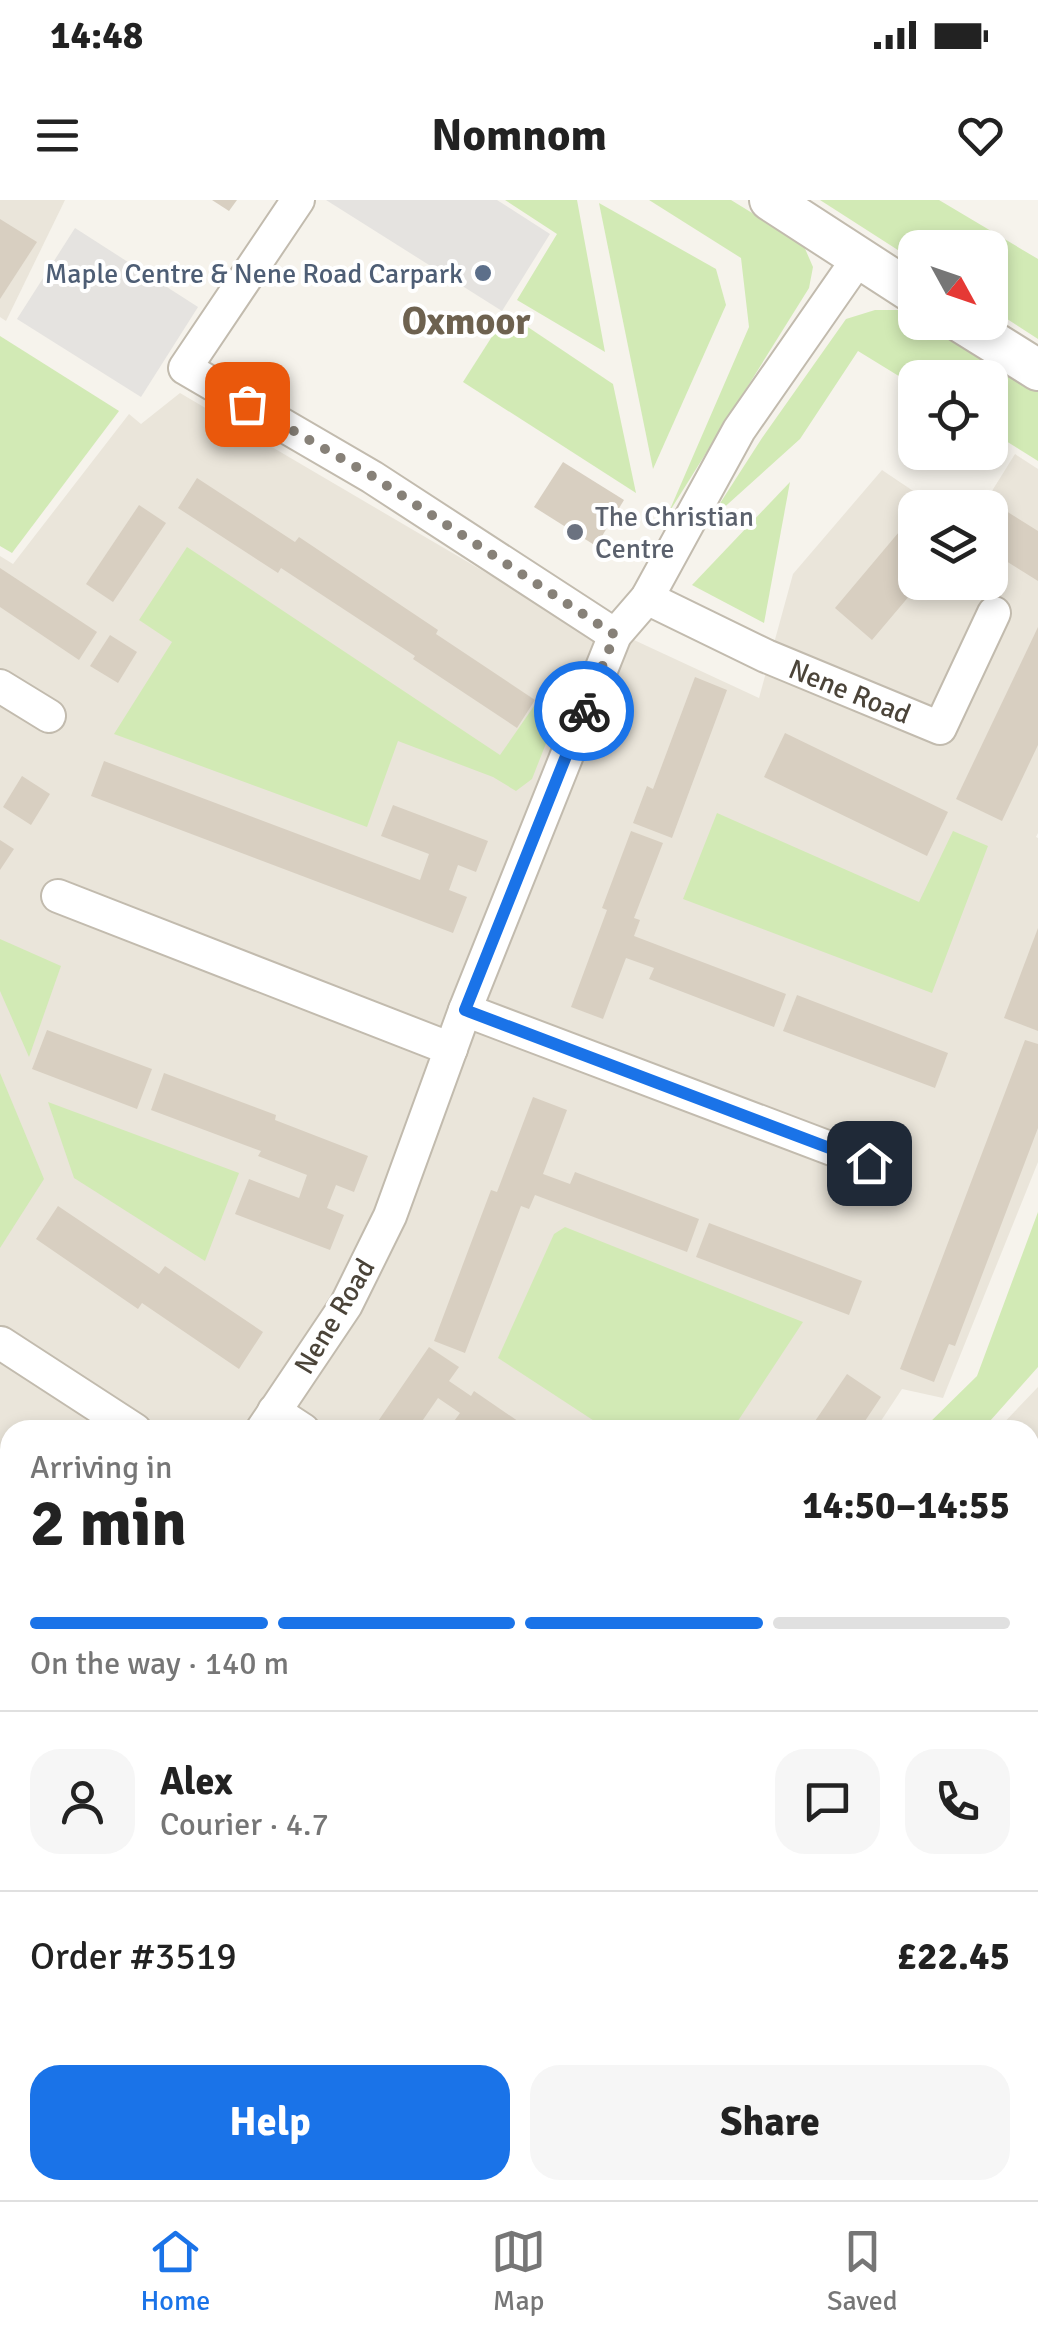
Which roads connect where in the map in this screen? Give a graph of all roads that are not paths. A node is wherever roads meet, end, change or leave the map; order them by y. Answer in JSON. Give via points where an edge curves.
{"nodes":[{"id":1,"x":298,"y":200,"type":"edge"},
{"id":2,"x":770,"y":200,"type":"edge"},
{"id":3,"x":858,"y":259,"type":"junction"},
{"id":4,"x":898,"y":284,"type":"edge"},
{"id":5,"x":990,"y":340,"type":"edge"},
{"id":6,"x":1038,"y":370,"type":"edge"},
{"id":7,"x":648,"y":598,"type":"junction"},
{"id":8,"x":994,"y":613,"type":"dead end"},
{"id":9,"x":615,"y":635,"type":"junction"},
{"id":10,"x":0,"y":686,"type":"edge"},
{"id":11,"x":48,"y":716,"type":"dead end"},
{"id":12,"x":58,"y":896,"type":"dead end"},
{"id":13,"x":465,"y":1010,"type":"junction"},
{"id":14,"x":452,"y":1049,"type":"junction"},
{"id":15,"x":869,"y":1163,"type":"dead end"},
{"id":16,"x":2,"y":1343,"type":"edge"},
{"id":17,"x":120,"y":1420,"type":"edge"},
{"id":18,"x":269,"y":1420,"type":"edge"}],
"edges":[{"from":1,"to":9,"type":"street","via":[[185,368],[372,476]]},
{"from":2,"to":3,"type":"street"},
{"from":3,"to":4,"type":"street"},
{"from":3,"to":7,"type":"street","name":"Nene Road","via":[[739,430]]},
{"from":5,"to":6,"type":"street"},
{"from":7,"to":8,"type":"street","name":"Nene Road","via":[[940,728]]},
{"from":7,"to":9,"type":"street","name":"Nene Road"},
{"from":9,"to":13,"type":"street","name":"Nene Road"},
{"from":10,"to":11,"type":"street"},
{"from":12,"to":14,"type":"street"},
{"from":13,"to":14,"type":"street","name":"Nene Road"},
{"from":13,"to":15,"type":"street"},
{"from":14,"to":18,"type":"street","name":"Nene Road","via":[[390,1216],[355,1287]]},
{"from":16,"to":17,"type":"street"}]}
